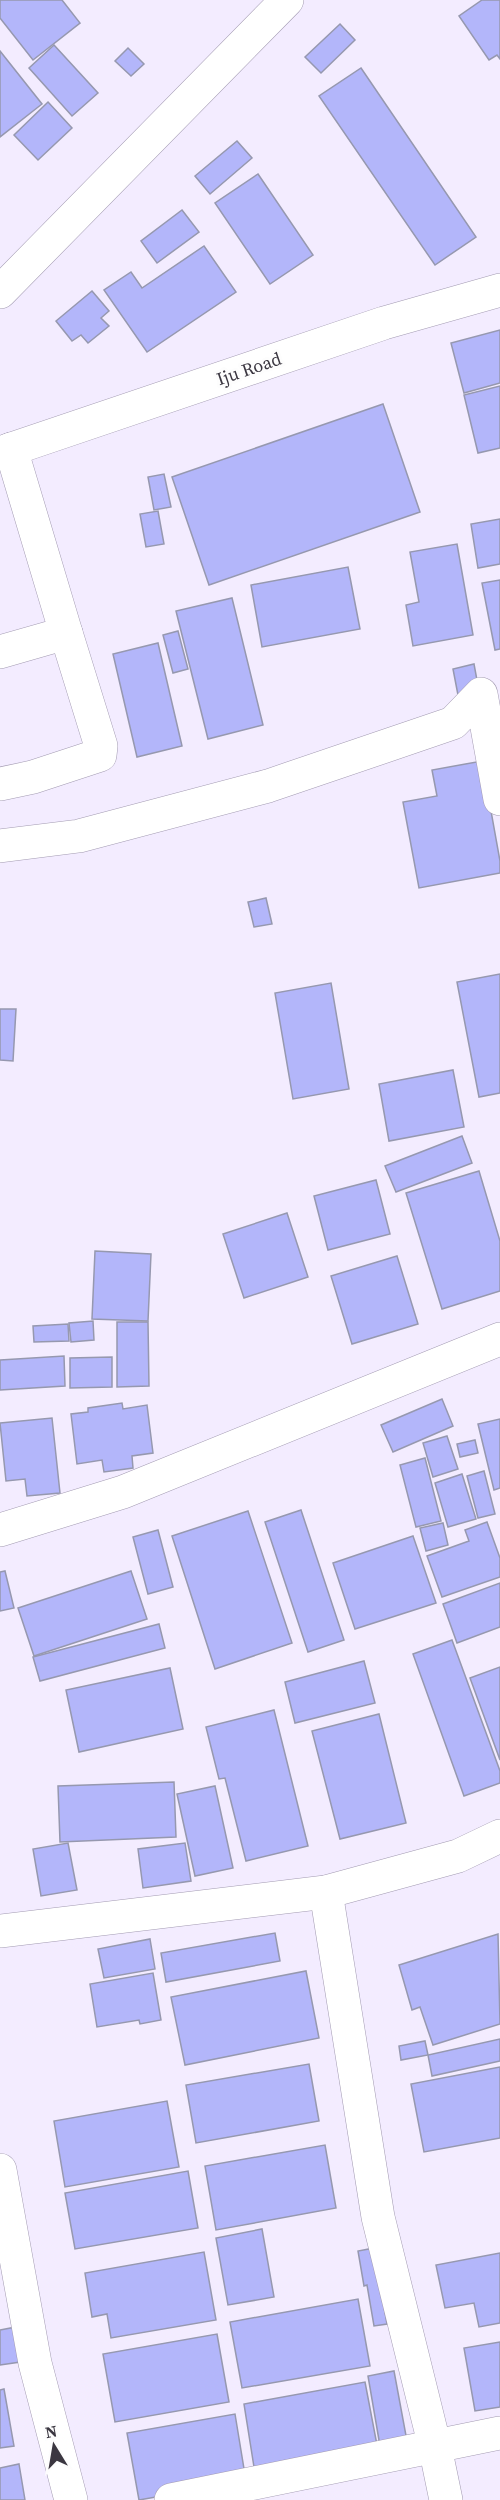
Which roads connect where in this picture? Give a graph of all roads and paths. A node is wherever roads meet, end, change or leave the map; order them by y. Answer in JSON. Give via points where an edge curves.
{"nodes":[{"id":1,"x":287,"y":0,"type":"edge"},
{"id":2,"x":500,"y":290,"type":"edge"},
{"id":3,"x":0,"y":292,"type":"edge"},
{"id":4,"x":6,"y":451,"type":"edge"},
{"id":5,"x":66,"y":633,"type":"junction"},
{"id":6,"x":0,"y":652,"type":"edge"},
{"id":7,"x":490,"y":685,"type":"edge"},
{"id":8,"x":0,"y":784,"type":"edge"},
{"id":9,"x":500,"y":799,"type":"edge"},
{"id":10,"x":0,"y":846,"type":"edge"},
{"id":11,"x":500,"y":1339,"type":"edge"},
{"id":12,"x":0,"y":1530,"type":"edge"},
{"id":13,"x":500,"y":1836,"type":"edge"},
{"id":14,"x":326,"y":1892,"type":"junction"},
{"id":15,"x":0,"y":1930,"type":"edge"},
{"id":16,"x":0,"y":2170,"type":"edge"},
{"id":17,"x":500,"y":2433,"type":"edge"},
{"id":18,"x":435,"y":2447,"type":"junction"},
{"id":19,"x":71,"y":2500,"type":"edge"},
{"id":20,"x":171,"y":2500,"type":"edge"},
{"id":21,"x":446,"y":2500,"type":"edge"}],
"edges":[{"from":1,"to":3,"type":"street"},
{"from":2,"to":4,"type":"street","name":"Iju Road","via":[[384,323]]},
{"from":4,"to":5,"type":"street"},
{"from":5,"to":6,"type":"street"},
{"from":5,"to":8,"type":"street","via":[[101,746],[100,754]]},
{"from":7,"to":9,"type":"street"},
{"from":7,"to":10,"type":"street","via":[[453,723],[268,786],[79,836]]},
{"from":11,"to":12,"type":"street","via":[[123,1492]]},
{"from":13,"to":14,"type":"street","via":[[458,1856]]},
{"from":14,"to":15,"type":"street"},
{"from":14,"to":18,"type":"street","via":[[378,2217]]},
{"from":16,"to":19,"type":"street","via":[[35,2363]]},
{"from":17,"to":18,"type":"street"},
{"from":18,"to":20,"type":"street"},
{"from":18,"to":21,"type":"street"}]}
